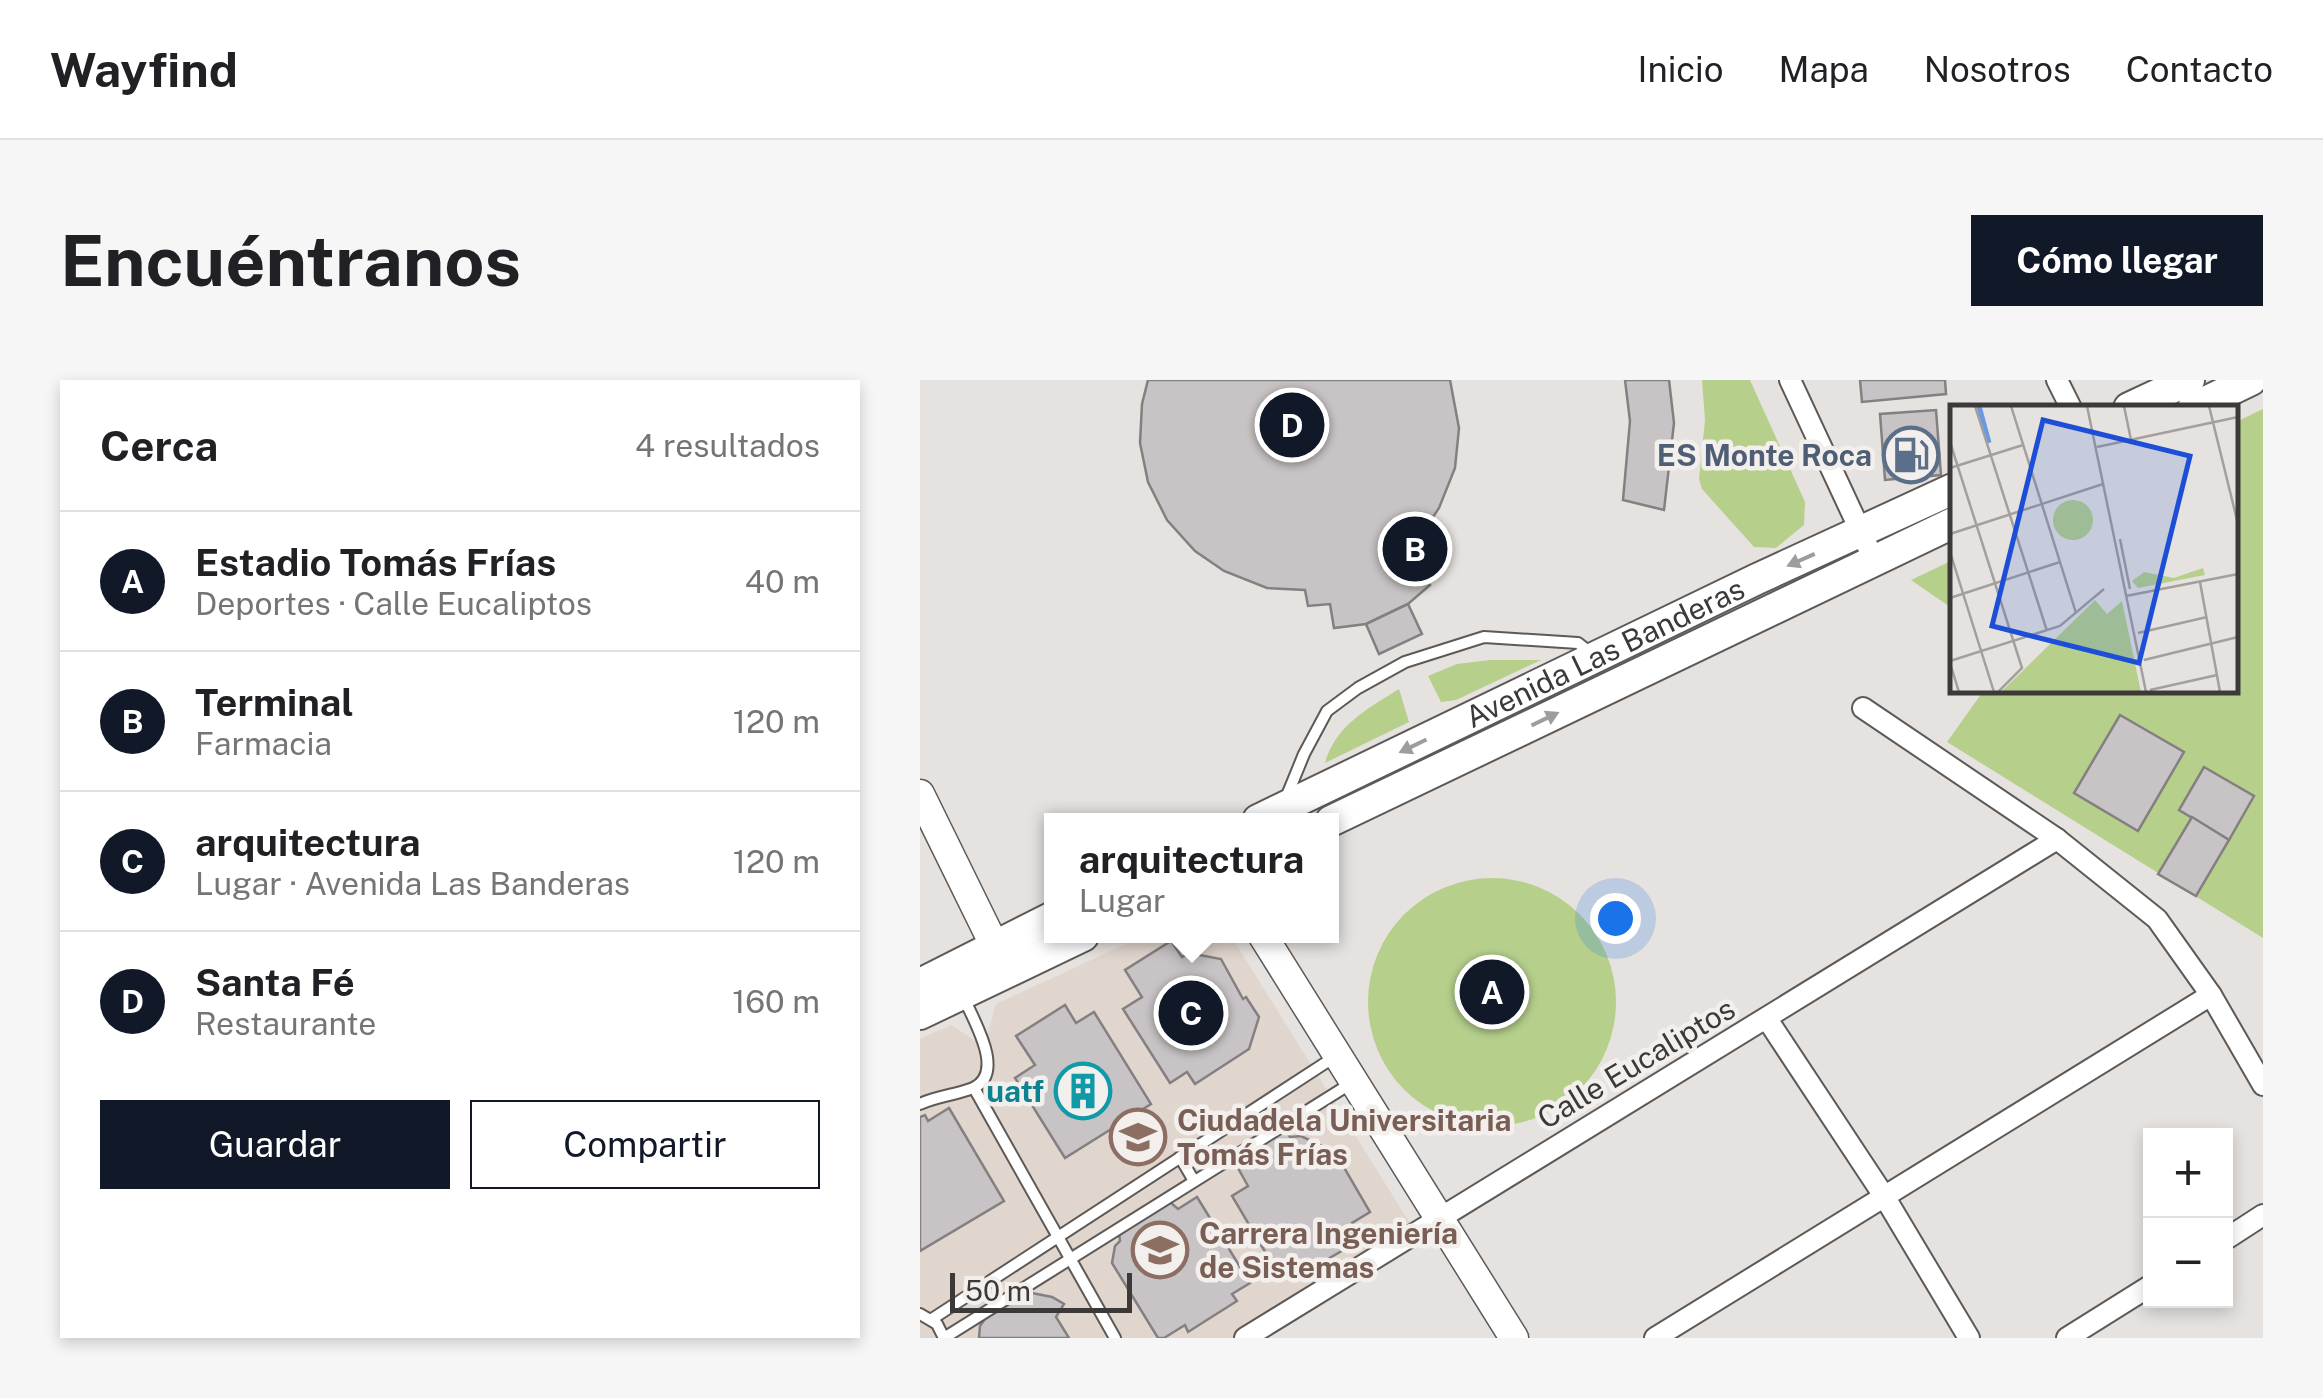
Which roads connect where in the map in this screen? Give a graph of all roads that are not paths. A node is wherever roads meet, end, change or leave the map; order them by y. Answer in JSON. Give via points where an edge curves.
{"nodes":[{"id":1,"x":1790,"y":380,"type":"edge"},
{"id":2,"x":2056,"y":380,"type":"edge"},
{"id":3,"x":2188,"y":380,"type":"edge"},
{"id":4,"x":2250,"y":380,"type":"edge"},
{"id":5,"x":2069,"y":405,"type":"edge"},
{"id":6,"x":2135,"y":405,"type":"edge"},
{"id":7,"x":2199,"y":405,"type":"edge"},
{"id":8,"x":1950,"y":492,"type":"edge"},
{"id":9,"x":1950,"y":524,"type":"edge"},
{"id":10,"x":1868,"y":547,"type":"junction"},
{"id":11,"x":1596,"y":657,"type":"junction"},
{"id":12,"x":1863,"y":708,"type":"dead end"},
{"id":13,"x":920,"y":794,"type":"edge"},
{"id":14,"x":1271,"y":813,"type":"edge"},
{"id":15,"x":1274,"y":813,"type":"edge"},
{"id":16,"x":1339,"y":817,"type":"edge"},
{"id":17,"x":2057,"y":839,"type":"junction"},
{"id":18,"x":1044,"y":923,"type":"edge"},
{"id":19,"x":1055,"y":943,"type":"edge"},
{"id":20,"x":1267,"y":943,"type":"edge"},
{"id":21,"x":1000,"y":957,"type":"junction"},
{"id":22,"x":957,"y":981,"type":"junction"},
{"id":23,"x":920,"y":984,"type":"edge"},
{"id":24,"x":2210,"y":995,"type":"junction"},
{"id":25,"x":920,"y":1014,"type":"edge"},
{"id":26,"x":1768,"y":1019,"type":"junction"},
{"id":27,"x":1337,"y":1055,"type":"junction"},
{"id":28,"x":1354,"y":1081,"type":"junction"},
{"id":29,"x":2263,"y":1085,"type":"edge"},
{"id":30,"x":974,"y":1088,"type":"junction"},
{"id":31,"x":920,"y":1104,"type":"edge"},
{"id":32,"x":1180,"y":1158,"type":"junction"},
{"id":33,"x":1194,"y":1180,"type":"junction"},
{"id":34,"x":1884,"y":1196,"type":"junction"},
{"id":35,"x":2263,"y":1215,"type":"edge"},
{"id":36,"x":1438,"y":1217,"type":"junction"},
{"id":37,"x":2233,"y":1234,"type":"edge"},
{"id":38,"x":1056,"y":1236,"type":"junction"},
{"id":39,"x":1069,"y":1258,"type":"junction"},
{"id":40,"x":2143,"y":1290,"type":"edge"},
{"id":41,"x":926,"y":1316,"type":"edge"},
{"id":42,"x":944,"y":1338,"type":"edge"},
{"id":43,"x":1114,"y":1338,"type":"edge"},
{"id":44,"x":1245,"y":1338,"type":"edge"},
{"id":45,"x":1514,"y":1338,"type":"edge"},
{"id":46,"x":1655,"y":1338,"type":"edge"},
{"id":47,"x":1969,"y":1338,"type":"edge"},
{"id":48,"x":2067,"y":1338,"type":"edge"}],
"edges":[{"from":1,"to":10,"type":"street"},
{"from":2,"to":5,"type":"street"},
{"from":3,"to":6,"type":"main road"},
{"from":4,"to":7,"type":"main road"},
{"from":8,"to":10,"type":"main road","name":"Avenida Las Banderas"},
{"from":9,"to":10,"type":"main road","name":"Avenida Las Banderas"},
{"from":10,"to":11,"type":"main road","name":"Avenida Las Banderas","one_way":true},
{"from":16,"to":10,"type":"main road","name":"Avenida Las Banderas","one_way":true},
{"from":11,"to":14,"type":"lane","via":[[1578,643],[1484,637],[1404,662],[1328,711]]},
{"from":11,"to":15,"type":"main road","name":"Avenida Las Banderas","one_way":true},
{"from":12,"to":17,"type":"street"},
{"from":13,"to":21,"type":"street"},
{"from":17,"to":24,"type":"street","via":[[2157,919]]},
{"from":17,"to":26,"type":"street","name":"Calle Eucaliptos"},
{"from":18,"to":21,"type":"main road"},
{"from":19,"to":21,"type":"main road"},
{"from":20,"to":27,"type":"street"},
{"from":21,"to":22,"type":"main road"},
{"from":22,"to":23,"type":"main road"},
{"from":22,"to":25,"type":"main road"},
{"from":22,"to":30,"type":"lane","via":[[989,1066]]},
{"from":24,"to":29,"type":"street"},
{"from":24,"to":34,"type":"street"},
{"from":26,"to":34,"type":"street"},
{"from":26,"to":36,"type":"street","name":"Calle Eucaliptos"},
{"from":27,"to":28,"type":"street"},
{"from":27,"to":32,"type":"lane"},
{"from":28,"to":33,"type":"lane"},
{"from":28,"to":36,"type":"street"},
{"from":30,"to":31,"type":"lane"},
{"from":30,"to":38,"type":"lane"},
{"from":32,"to":33,"type":"lane"},
{"from":32,"to":38,"type":"lane"},
{"from":33,"to":39,"type":"lane"},
{"from":34,"to":46,"type":"street"},
{"from":34,"to":47,"type":"street"},
{"from":35,"to":37,"type":"street"},
{"from":36,"to":44,"type":"street","name":"Calle Eucaliptos"},
{"from":36,"to":45,"type":"street"},
{"from":38,"to":39,"type":"lane"},
{"from":38,"to":41,"type":"lane"},
{"from":39,"to":42,"type":"lane"},
{"from":39,"to":43,"type":"lane"},
{"from":40,"to":48,"type":"street"},
{"from":41,"to":42,"type":"lane"}]}
